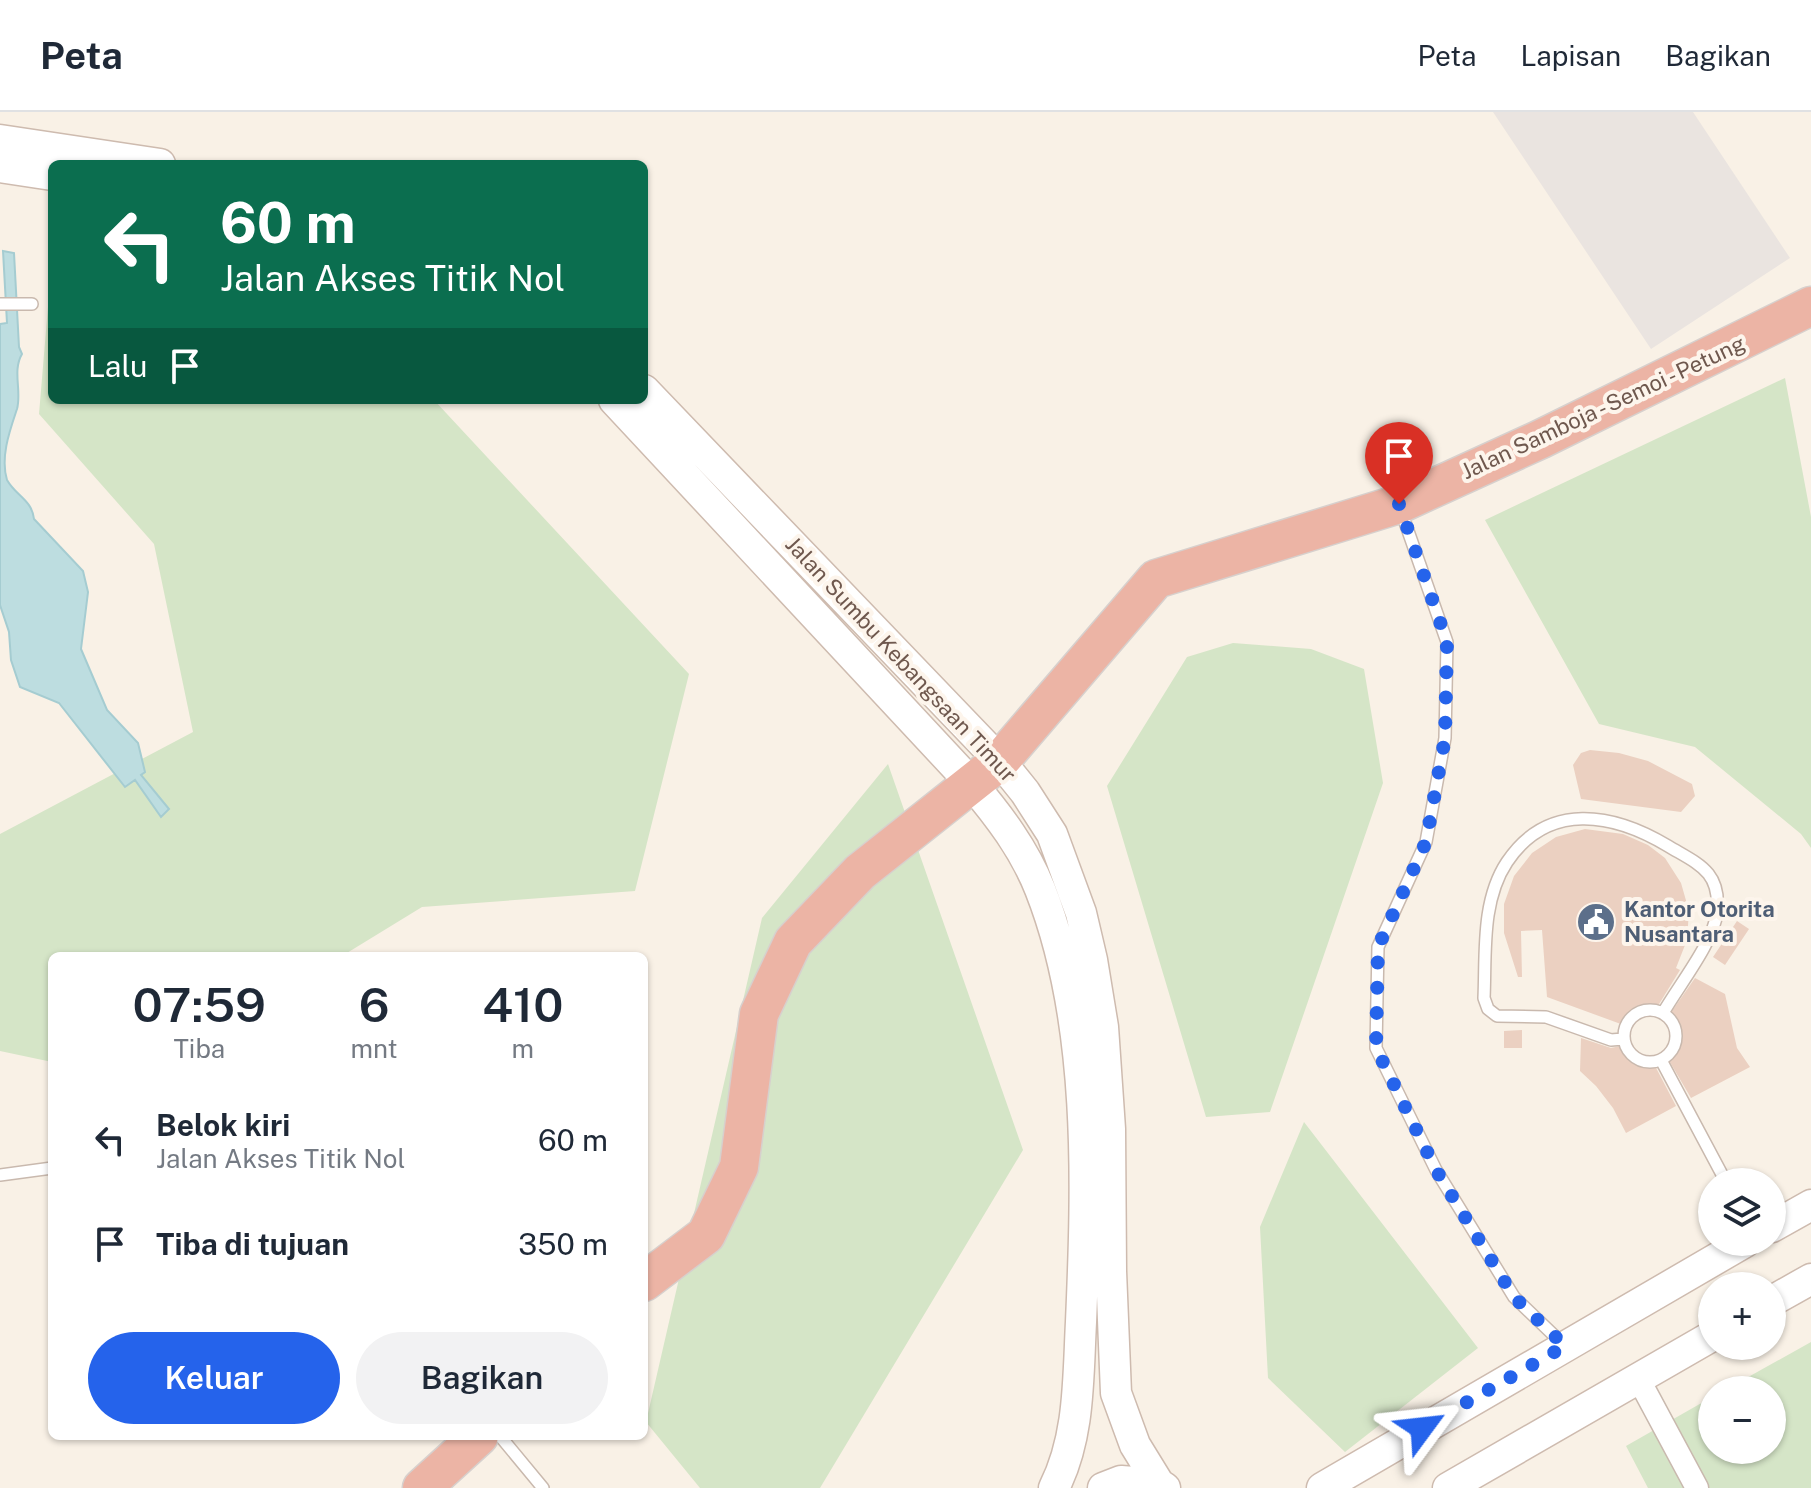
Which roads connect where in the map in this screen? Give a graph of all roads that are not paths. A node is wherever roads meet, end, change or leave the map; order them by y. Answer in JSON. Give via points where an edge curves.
{"nodes":[{"id":1,"x":0,"y":140,"type":"edge"},
{"id":2,"x":133,"y":160,"type":"edge"},
{"id":3,"x":0,"y":167,"type":"edge"},
{"id":4,"x":48,"y":174,"type":"edge"},
{"id":5,"x":8,"y":304,"type":"edge"},
{"id":6,"x":32,"y":304,"type":"dead end"},
{"id":7,"x":1811,"y":306,"type":"edge"},
{"id":8,"x":648,"y":394,"type":"edge"},
{"id":9,"x":618,"y":404,"type":"edge"},
{"id":10,"x":1399,"y":504,"type":"junction"},
{"id":11,"x":986,"y":772,"type":"junction"},
{"id":12,"x":1663,"y":1013,"type":"junction"},
{"id":13,"x":1623,"y":1039,"type":"junction"},
{"id":14,"x":1661,"y":1060,"type":"junction"},
{"id":15,"x":1719,"y":1168,"type":"edge"},
{"id":16,"x":48,"y":1169,"type":"edge"},
{"id":17,"x":0,"y":1175,"type":"edge"},
{"id":18,"x":1811,"y":1205,"type":"edge"},
{"id":19,"x":1786,"y":1219,"type":"edge"},
{"id":20,"x":1721,"y":1256,"type":"edge"},
{"id":21,"x":648,"y":1279,"type":"edge"},
{"id":22,"x":1811,"y":1279,"type":"edge"},
{"id":23,"x":1786,"y":1293,"type":"edge"},
{"id":24,"x":1698,"y":1344,"type":"edge"},
{"id":25,"x":1565,"y":1346,"type":"junction"},
{"id":26,"x":1638,"y":1378,"type":"junction"},
{"id":27,"x":475,"y":1440,"type":"edge"},
{"id":28,"x":503,"y":1440,"type":"edge"},
{"id":29,"x":1162,"y":1486,"type":"edge"},
{"id":30,"x":422,"y":1488,"type":"edge"},
{"id":31,"x":543,"y":1488,"type":"edge"},
{"id":32,"x":1054,"y":1488,"type":"edge"},
{"id":33,"x":1103,"y":1488,"type":"edge"},
{"id":34,"x":1322,"y":1488,"type":"edge"},
{"id":35,"x":1448,"y":1488,"type":"edge"},
{"id":36,"x":1697,"y":1488,"type":"edge"}],
"edges":[{"from":1,"to":2,"type":"street"},
{"from":3,"to":4,"type":"street"},
{"from":5,"to":6,"type":"lane"},
{"from":7,"to":10,"type":"highway","name":"Jalan Samboja - Semoi - Petung"},
{"from":8,"to":11,"type":"street","name":"Jalan Sumbu Kebangsaan Timur"},
{"from":9,"to":11,"type":"street","name":"Jalan Sumbu Kebangsaan Timur"},
{"from":10,"to":11,"type":"highway","name":"Jalan Samboja - Semoi - Petung","via":[[1156,579]]},
{"from":10,"to":25,"type":"lane","via":[[1447,642],[1445,738],[1426,842],[1378,947],[1376,1048],[1436,1170],[1514,1297]]},
{"from":11,"to":21,"type":"highway","name":"Jalan Samboja - Semoi - Petung","via":[[860,872],[793,942],[759,1014],[739,1167],[706,1235]]},
{"from":11,"to":29,"type":"street","name":"Jalan Sumbu Kebangsaan Timur","via":[[1025,792],[1052,834],[1081,913],[1103,1027],[1116,1393],[1135,1445]]},
{"from":11,"to":32,"type":"street","name":"Jalan Sumbu Kebangsaan Timur","via":[[1041,891],[1076,1030],[1083,1130],[1077,1397],[1068,1461]]},
{"from":12,"to":13,"type":"lane","via":[[1635,1014]]},
{"from":12,"to":13,"type":"lane","via":[[1711,938],[1716,888],[1707,870],[1643,831],[1608,819],[1578,817],[1545,827],[1506,863],[1494,890],[1488,913],[1488,1009],[1497,1016],[1546,1017],[1611,1040]]},
{"from":12,"to":14,"type":"lane","via":[[1676,1037]]},
{"from":13,"to":14,"type":"lane","via":[[1637,1059]]},
{"from":14,"to":15,"type":"lane"},
{"from":16,"to":17,"type":"lane"},
{"from":18,"to":19,"type":"street"},
{"from":20,"to":25,"type":"street"},
{"from":22,"to":23,"type":"street"},
{"from":24,"to":26,"type":"street"},
{"from":25,"to":34,"type":"street"},
{"from":26,"to":35,"type":"street"},
{"from":26,"to":36,"type":"street"},
{"from":27,"to":30,"type":"highway"},
{"from":28,"to":31,"type":"lane"},
{"from":29,"to":33,"type":"street","name":"Jalan Sumbu Kebangsaan Timur","via":[[1121,1481]]}]}
